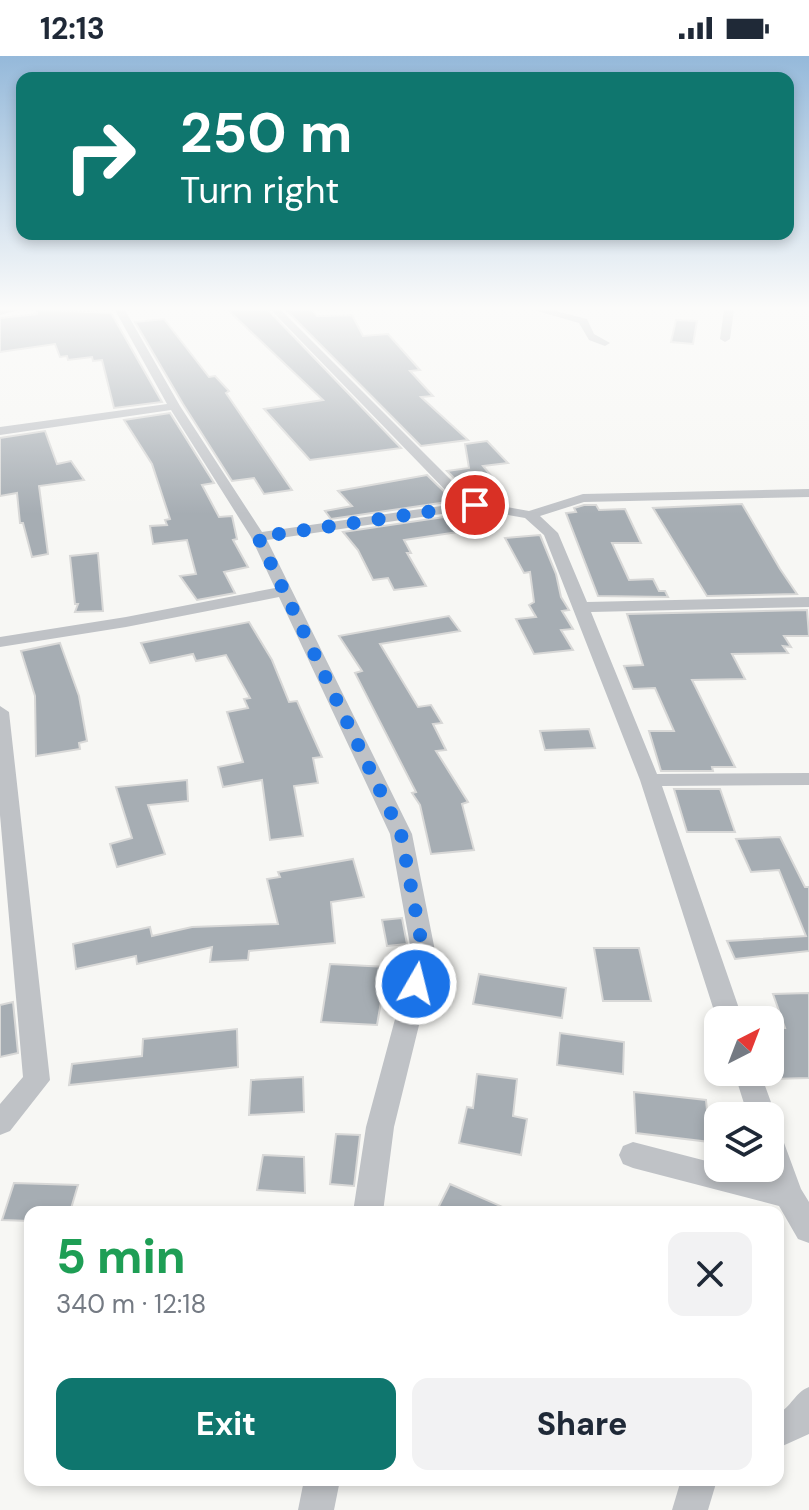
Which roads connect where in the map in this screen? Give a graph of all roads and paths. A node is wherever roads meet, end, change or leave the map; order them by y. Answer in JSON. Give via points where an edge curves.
{"nodes":[{"id":1,"x":158,"y":378,"type":"edge"},
{"id":2,"x":342,"y":378,"type":"edge"},
{"id":3,"x":174,"y":406,"type":"junction"},
{"id":4,"x":0,"y":431,"type":"edge"},
{"id":5,"x":809,"y":493,"type":"edge"},
{"id":6,"x":475,"y":505,"type":"junction"},
{"id":7,"x":530,"y":515,"type":"junction"},
{"id":8,"x":258,"y":537,"type":"junction"},
{"id":9,"x":284,"y":591,"type":"junction"},
{"id":10,"x":809,"y":602,"type":"edge"},
{"id":11,"x":581,"y":607,"type":"junction"},
{"id":12,"x":0,"y":642,"type":"edge"},
{"id":13,"x":0,"y":712,"type":"edge"},
{"id":14,"x":809,"y":779,"type":"edge"},
{"id":15,"x":650,"y":780,"type":"junction"},
{"id":16,"x":725,"y":1006,"type":"edge"},
{"id":17,"x":0,"y":1123,"type":"edge"},
{"id":18,"x":633,"y":1155,"type":"dead end"},
{"id":19,"x":784,"y":1182,"type":"edge"},
{"id":20,"x":788,"y":1195,"type":"junction"},
{"id":21,"x":369,"y":1206,"type":"edge"},
{"id":22,"x":809,"y":1229,"type":"edge"},
{"id":23,"x":809,"y":1404,"type":"edge"},
{"id":24,"x":784,"y":1428,"type":"edge"},
{"id":25,"x":321,"y":1486,"type":"edge"},
{"id":26,"x":697,"y":1486,"type":"edge"},
{"id":27,"x":316,"y":1510,"type":"edge"},
{"id":28,"x":690,"y":1510,"type":"edge"}],
"edges":[{"from":1,"to":3,"type":"street"},
{"from":2,"to":6,"type":"street","via":[[455,492]]},
{"from":3,"to":4,"type":"street"},
{"from":3,"to":8,"type":"street"},
{"from":5,"to":7,"type":"street","via":[[583,498]]},
{"from":6,"to":7,"type":"street"},
{"from":6,"to":8,"type":"street"},
{"from":7,"to":11,"type":"street","via":[[551,533]]},
{"from":8,"to":9,"type":"street"},
{"from":9,"to":12,"type":"street"},
{"from":9,"to":21,"type":"street","via":[[401,834],[424,956],[380,1127]]},
{"from":10,"to":11,"type":"street"},
{"from":11,"to":15,"type":"street"},
{"from":13,"to":17,"type":"street","via":[[37,1080]]},
{"from":14,"to":15,"type":"street"},
{"from":15,"to":16,"type":"street"},
{"from":18,"to":20,"type":"street"},
{"from":19,"to":20,"type":"street"},
{"from":20,"to":22,"type":"street"},
{"from":23,"to":24,"type":"street","via":[[799,1421]]},
{"from":25,"to":27,"type":"street"},
{"from":26,"to":28,"type":"street"}]}
